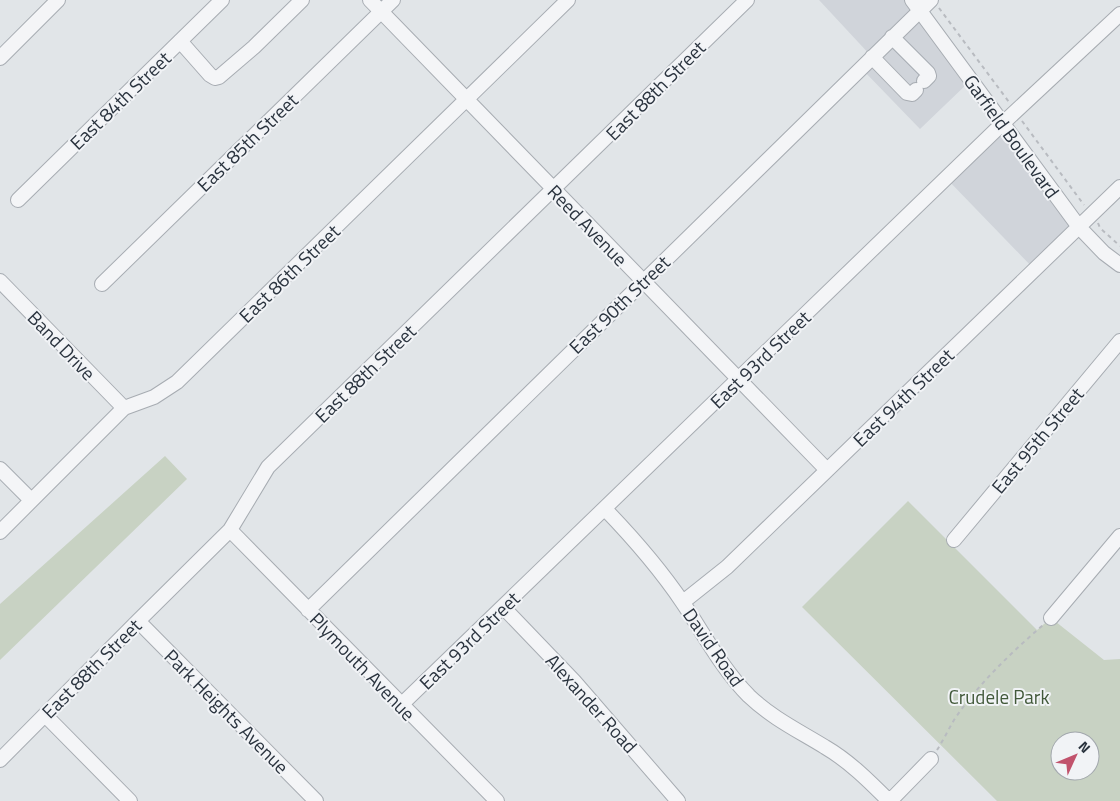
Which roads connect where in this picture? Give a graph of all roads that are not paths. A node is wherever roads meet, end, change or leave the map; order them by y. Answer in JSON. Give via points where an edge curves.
{"nodes":[{"id":1,"x":58,"y":0,"type":"edge"},
{"id":2,"x":222,"y":0,"type":"edge"},
{"id":3,"x":302,"y":0,"type":"edge"},
{"id":4,"x":370,"y":0,"type":"edge"},
{"id":5,"x":393,"y":0,"type":"edge"},
{"id":6,"x":568,"y":0,"type":"edge"},
{"id":7,"x":747,"y":0,"type":"edge"},
{"id":8,"x":934,"y":3,"type":"edge"},
{"id":9,"x":916,"y":5,"type":"edge"},
{"id":10,"x":381,"y":11,"type":"junction"},
{"id":11,"x":1120,"y":14,"type":"edge"},
{"id":12,"x":892,"y":37,"type":"junction"},
{"id":13,"x":180,"y":41,"type":"junction"},
{"id":14,"x":872,"y":57,"type":"junction"},
{"id":15,"x":0,"y":58,"type":"edge"},
{"id":16,"x":467,"y":100,"type":"junction"},
{"id":17,"x":1002,"y":124,"type":"junction"},
{"id":18,"x":1120,"y":187,"type":"edge"},
{"id":19,"x":554,"y":190,"type":"junction"},
{"id":20,"x":18,"y":200,"type":"dead end"},
{"id":21,"x":1079,"y":227,"type":"junction"},
{"id":22,"x":1120,"y":265,"type":"edge"},
{"id":23,"x":0,"y":281,"type":"edge"},
{"id":24,"x":642,"y":281,"type":"junction"},
{"id":25,"x":102,"y":284,"type":"dead end"},
{"id":26,"x":1120,"y":341,"type":"edge"},
{"id":27,"x":739,"y":379,"type":"junction"},
{"id":28,"x":124,"y":408,"type":"junction"},
{"id":29,"x":0,"y":469,"type":"edge"},
{"id":30,"x":827,"y":470,"type":"junction"},
{"id":31,"x":31,"y":500,"type":"junction"},
{"id":32,"x":605,"y":509,"type":"junction"},
{"id":33,"x":230,"y":530,"type":"junction"},
{"id":34,"x":0,"y":532,"type":"edge"},
{"id":35,"x":1120,"y":536,"type":"edge"},
{"id":36,"x":954,"y":540,"type":"dead end"},
{"id":37,"x":682,"y":602,"type":"junction"},
{"id":38,"x":503,"y":607,"type":"junction"},
{"id":39,"x":308,"y":610,"type":"junction"},
{"id":40,"x":1051,"y":618,"type":"road end"},
{"id":41,"x":138,"y":621,"type":"junction"},
{"id":42,"x":401,"y":705,"type":"junction"},
{"id":43,"x":45,"y":714,"type":"junction"},
{"id":44,"x":932,"y":759,"type":"road end"},
{"id":45,"x":0,"y":760,"type":"edge"},
{"id":46,"x":130,"y":801,"type":"edge"},
{"id":47,"x":316,"y":801,"type":"edge"},
{"id":48,"x":497,"y":801,"type":"edge"},
{"id":49,"x":678,"y":801,"type":"edge"},
{"id":50,"x":890,"y":801,"type":"edge"}],
"edges":[{"from":1,"to":15,"type":"street"},
{"from":2,"to":13,"type":"street","name":"East 84th Street"},
{"from":3,"to":13,"type":"street","via":[[219,77],[210,76]]},
{"from":4,"to":10,"type":"street","name":"Reed Avenue"},
{"from":5,"to":10,"type":"street","name":"East 85th Street"},
{"from":6,"to":16,"type":"street","name":"East 86th Street"},
{"from":7,"to":19,"type":"street","name":"East 88th Street"},
{"from":8,"to":9,"type":"street","name":"East 90th Street"},
{"from":9,"to":12,"type":"street","name":"East 90th Street"},
{"from":9,"to":17,"type":"street","name":"Garfield Boulevard"},
{"from":10,"to":16,"type":"street","name":"Reed Avenue"},
{"from":10,"to":25,"type":"street","name":"East 85th Street"},
{"from":11,"to":17,"type":"street","name":"East 93rd Street"},
{"from":12,"to":14,"type":"street","name":"East 90th Street"},
{"from":12,"to":14,"type":"street","via":[[928,73],[920,86],[912,94],[907,93]]},
{"from":13,"to":20,"type":"street","name":"East 84th Street"},
{"from":14,"to":24,"type":"street","name":"East 90th Street"},
{"from":16,"to":19,"type":"street","name":"Reed Avenue"},
{"from":16,"to":28,"type":"street","name":"East 86th Street","via":[[177,382],[154,397]]},
{"from":17,"to":21,"type":"street","name":"Garfield Boulevard"},
{"from":17,"to":27,"type":"street","name":"East 93rd Street"},
{"from":18,"to":21,"type":"street","name":"East 94th Street"},
{"from":19,"to":24,"type":"street","name":"Reed Avenue"},
{"from":19,"to":33,"type":"street","name":"East 88th Street","via":[[268,467]]},
{"from":21,"to":22,"type":"street","name":"Garfield Boulevard"},
{"from":21,"to":30,"type":"street","name":"East 94th Street"},
{"from":23,"to":28,"type":"street","name":"Band Drive"},
{"from":24,"to":27,"type":"street","name":"Reed Avenue"},
{"from":24,"to":39,"type":"street","name":"East 90th Street"},
{"from":26,"to":36,"type":"street","name":"East 95th Street"},
{"from":27,"to":30,"type":"street","name":"Reed Avenue"},
{"from":27,"to":32,"type":"street","name":"East 93rd Street"},
{"from":28,"to":31,"type":"street","name":"East 86th Street"},
{"from":29,"to":31,"type":"street"},
{"from":30,"to":37,"type":"street","name":"East 94th Street","via":[[727,567]]},
{"from":31,"to":34,"type":"street","name":"East 86th Street"},
{"from":32,"to":37,"type":"street","name":"David Road","via":[[644,552]]},
{"from":32,"to":38,"type":"street","name":"East 93rd Street"},
{"from":33,"to":39,"type":"street","name":"Plymouth Avenue"},
{"from":33,"to":41,"type":"street","name":"East 88th Street"},
{"from":35,"to":40,"type":"street"},
{"from":37,"to":50,"type":"street","name":"David Road","via":[[722,664],[749,696],[775,717],[838,755]]},
{"from":38,"to":42,"type":"street","name":"East 93rd Street"},
{"from":38,"to":49,"type":"street","name":"Alexander Road","via":[[567,674]]},
{"from":39,"to":42,"type":"street","name":"Plymouth Avenue"},
{"from":41,"to":43,"type":"street","name":"East 88th Street"},
{"from":41,"to":47,"type":"street","name":"Park Heights Avenue"},
{"from":42,"to":48,"type":"street","name":"Plymouth Avenue"},
{"from":43,"to":45,"type":"street","name":"East 88th Street"},
{"from":43,"to":46,"type":"street"},
{"from":44,"to":50,"type":"street"}]}
